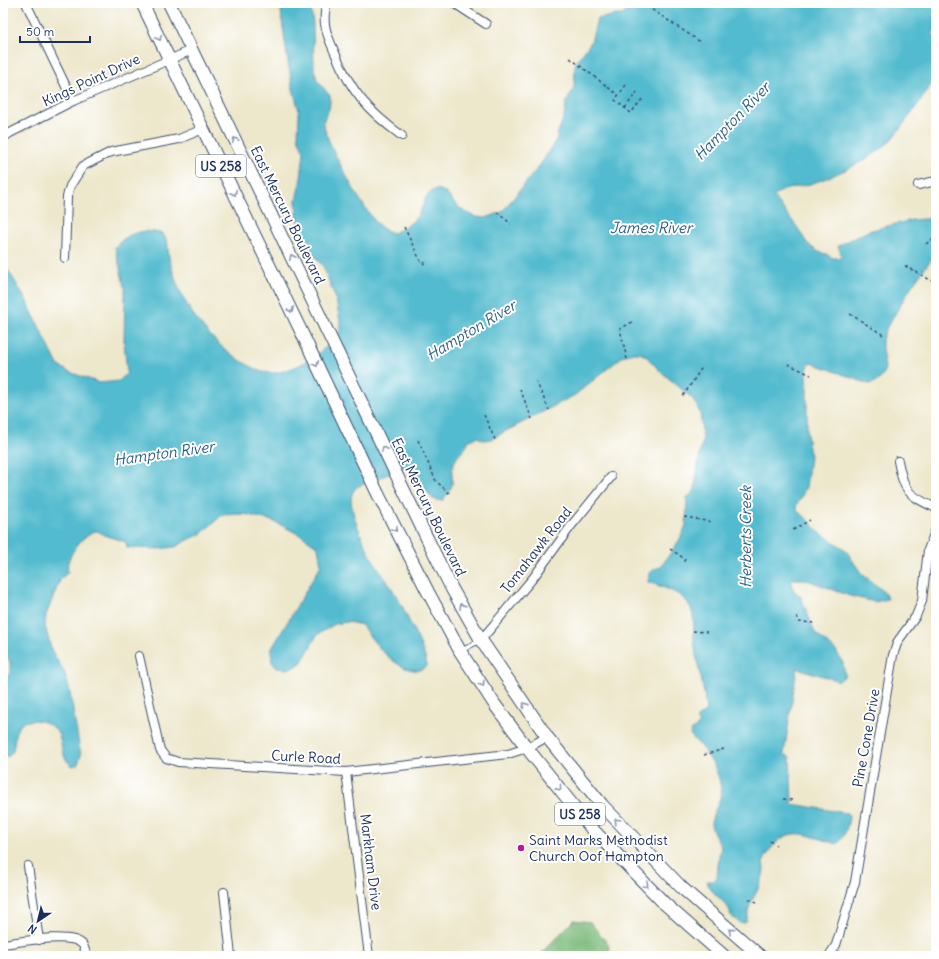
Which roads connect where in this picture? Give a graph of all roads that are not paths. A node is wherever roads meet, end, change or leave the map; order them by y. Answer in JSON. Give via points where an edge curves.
{"nodes":[{"id":1,"x":26,"y":3,"type":"edge"},
{"id":2,"x":142,"y":3,"type":"edge"},
{"id":3,"x":169,"y":3,"type":"edge"},
{"id":4,"x":327,"y":3,"type":"edge"},
{"id":5,"x":454,"y":3,"type":"edge"},
{"id":6,"x":486,"y":24,"type":"dead end"},
{"id":7,"x":192,"y":50,"type":"junction"},
{"id":8,"x":169,"y":59,"type":"junction"},
{"id":9,"x":73,"y":101,"type":"junction"},
{"id":10,"x":203,"y":129,"type":"junction"},
{"id":11,"x":402,"y":136,"type":"dead end"},
{"id":12,"x":3,"y":138,"type":"edge"},
{"id":13,"x":936,"y":181,"type":"edge"},
{"id":14,"x":918,"y":186,"type":"dead end"},
{"id":15,"x":65,"y":258,"type":"dead end"},
{"id":16,"x":898,"y":461,"type":"dead end"},
{"id":17,"x":611,"y":477,"type":"dead end"},
{"id":18,"x":936,"y":508,"type":"edge"},
{"id":19,"x":936,"y":529,"type":"edge"},
{"id":20,"x":481,"y":640,"type":"junction"},
{"id":21,"x":460,"y":651,"type":"junction"},
{"id":22,"x":139,"y":656,"type":"dead end"},
{"id":23,"x":547,"y":737,"type":"junction"},
{"id":24,"x":526,"y":748,"type":"junction"},
{"id":25,"x":346,"y":772,"type":"junction"},
{"id":26,"x":28,"y":866,"type":"dead end"},
{"id":27,"x":224,"y":892,"type":"dead end"},
{"id":28,"x":39,"y":940,"type":"junction"},
{"id":29,"x":3,"y":944,"type":"edge"},
{"id":30,"x":87,"y":956,"type":"edge"},
{"id":31,"x":231,"y":956,"type":"edge"},
{"id":32,"x":369,"y":956,"type":"edge"},
{"id":33,"x":724,"y":956,"type":"edge"},
{"id":34,"x":760,"y":956,"type":"edge"},
{"id":35,"x":829,"y":956,"type":"edge"}],
"edges":[{"from":1,"to":9,"type":"street"},
{"from":2,"to":8,"type":"main road","number":"US 258","one_way":true},
{"from":3,"to":7,"type":"main road","name":"East Mercury Boulevard","number":"US 258"},
{"from":4,"to":11,"type":"street","via":[[324,14],[327,35],[352,87],[383,122]]},
{"from":5,"to":6,"type":"street"},
{"from":7,"to":8,"type":"street","name":"Kings Point Drive"},
{"from":20,"to":7,"type":"main road","name":"East Mercury Boulevard","number":"US 258","one_way":true,"via":[[452,589],[400,484]]},
{"from":8,"to":9,"type":"street","name":"Kings Point Drive"},
{"from":8,"to":10,"type":"main road","number":"US 258"},
{"from":9,"to":12,"type":"street","name":"Kings Point Drive"},
{"from":10,"to":15,"type":"street","via":[[179,139],[111,152],[83,166],[70,186],[67,198]]},
{"from":10,"to":21,"type":"main road","number":"US 258","one_way":true,"via":[[378,494]]},
{"from":13,"to":14,"type":"street"},
{"from":16,"to":18,"type":"street","via":[[907,491]]},
{"from":17,"to":20,"type":"street","name":"Tomahawk Road"},
{"from":19,"to":35,"type":"street","name":"Pine Cone Drive","via":[[928,550],[922,601],[916,616],[898,641],[893,656],[855,882],[836,945]]},
{"from":20,"to":21,"type":"lane"},
{"from":23,"to":20,"type":"main road","name":"East Mercury Boulevard","number":"US 258","one_way":true},
{"from":21,"to":24,"type":"main road","number":"US 258","one_way":true},
{"from":22,"to":25,"type":"street","name":"Curle Road","via":[[160,750],[166,758],[189,763]]},
{"from":23,"to":24,"type":"street","name":"Curle Road"},
{"from":34,"to":23,"type":"main road","name":"East Mercury Boulevard","number":"US 258","one_way":true,"via":[[682,888],[602,805]]},
{"from":24,"to":25,"type":"street","name":"Curle Road","via":[[508,754]]},
{"from":24,"to":33,"type":"main road","number":"US 258","one_way":true,"via":[[591,828],[665,904]]},
{"from":25,"to":32,"type":"street","name":"Markham Drive"},
{"from":26,"to":28,"type":"street"},
{"from":27,"to":31,"type":"street"},
{"from":28,"to":29,"type":"street"},
{"from":28,"to":30,"type":"street","via":[[76,940],[83,945]]}]}
